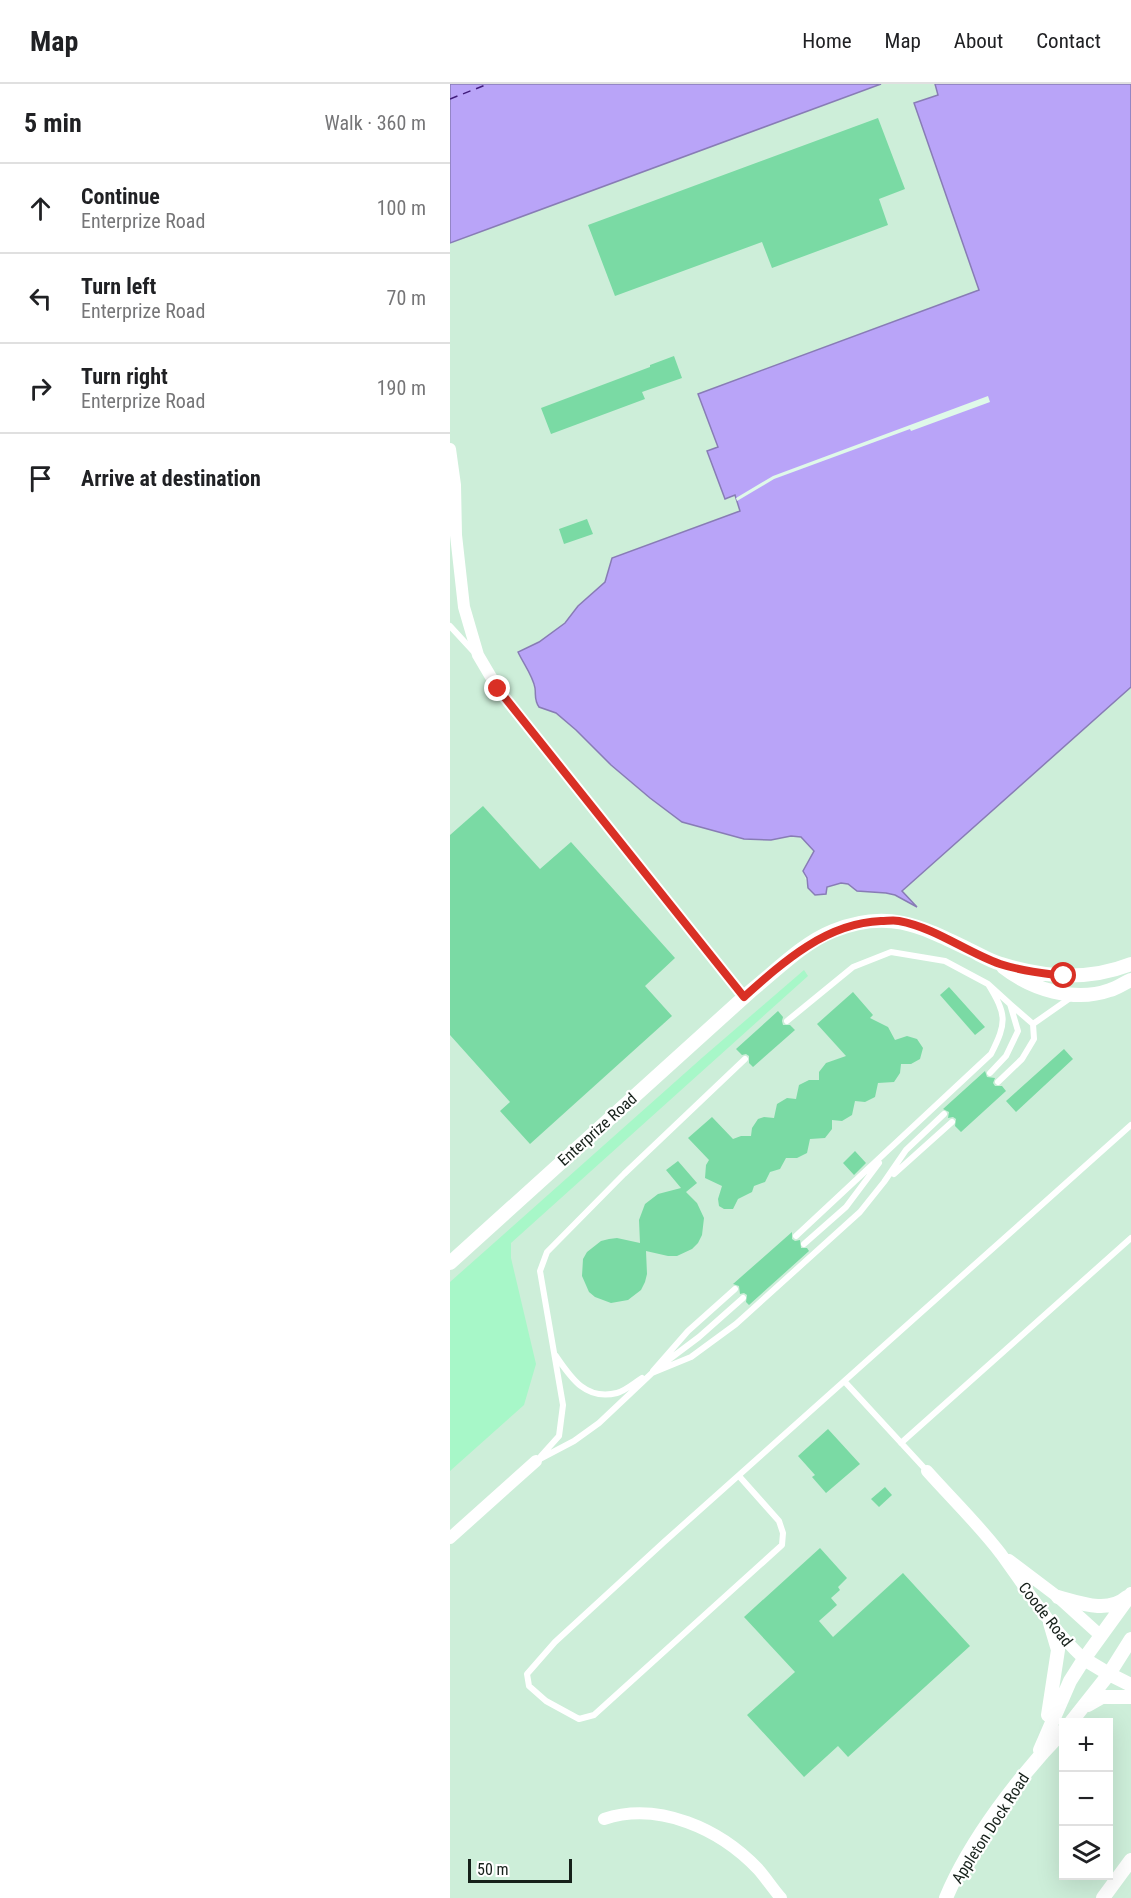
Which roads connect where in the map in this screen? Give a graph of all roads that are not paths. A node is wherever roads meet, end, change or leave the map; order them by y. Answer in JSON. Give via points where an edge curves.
{"nodes":[{"id":1,"x":450,"y":449,"type":"edge"},
{"id":2,"x":453,"y":543,"type":"edge"},
{"id":3,"x":450,"y":626,"type":"edge"},
{"id":4,"x":478,"y":655,"type":"junction"},
{"id":5,"x":999,"y":964,"type":"junction"},
{"id":6,"x":1131,"y":964,"type":"edge"},
{"id":7,"x":1131,"y":980,"type":"edge"},
{"id":8,"x":988,"y":984,"type":"junction"},
{"id":9,"x":1076,"y":994,"type":"junction"},
{"id":10,"x":744,"y":997,"type":"junction"},
{"id":11,"x":1010,"y":1004,"type":"junction"},
{"id":12,"x":787,"y":1021,"type":"dead end"},
{"id":13,"x":1033,"y":1024,"type":"junction"},
{"id":14,"x":745,"y":1059,"type":"dead end"},
{"id":15,"x":990,"y":1073,"type":"dead end"},
{"id":16,"x":998,"y":1082,"type":"dead end"},
{"id":17,"x":944,"y":1114,"type":"dead end"},
{"id":18,"x":952,"y":1122,"type":"dead end"},
{"id":19,"x":1131,"y":1125,"type":"edge"},
{"id":20,"x":888,"y":1150,"type":"junction"},
{"id":21,"x":884,"y":1182,"type":"junction"},
{"id":22,"x":796,"y":1236,"type":"dead end"},
{"id":23,"x":1131,"y":1238,"type":"edge"},
{"id":24,"x":804,"y":1244,"type":"dead end"},
{"id":25,"x":450,"y":1263,"type":"edge"},
{"id":26,"x":735,"y":1289,"type":"dead end"},
{"id":27,"x":743,"y":1298,"type":"dead end"},
{"id":28,"x":555,"y":1353,"type":"junction"},
{"id":29,"x":652,"y":1372,"type":"junction"},
{"id":30,"x":845,"y":1382,"type":"junction"},
{"id":31,"x":901,"y":1443,"type":"junction"},
{"id":32,"x":536,"y":1461,"type":"junction"},
{"id":33,"x":927,"y":1471,"type":"joint"},
{"id":34,"x":739,"y":1476,"type":"junction"},
{"id":35,"x":450,"y":1538,"type":"edge"},
{"id":36,"x":999,"y":1552,"type":"junction"},
{"id":37,"x":1131,"y":1594,"type":"edge"},
{"id":38,"x":1058,"y":1597,"type":"junction"},
{"id":39,"x":1050,"y":1623,"type":"junction"},
{"id":40,"x":1101,"y":1636,"type":"junction"},
{"id":41,"x":1129,"y":1647,"type":"edge"},
{"id":42,"x":1084,"y":1659,"type":"junction"},
{"id":43,"x":1109,"y":1674,"type":"junction"},
{"id":44,"x":1131,"y":1685,"type":"edge"},
{"id":45,"x":1131,"y":1697,"type":"edge"},
{"id":46,"x":1081,"y":1711,"type":"junction"},
{"id":47,"x":1075,"y":1718,"type":"edge"},
{"id":48,"x":1059,"y":1735,"type":"edge"},
{"id":49,"x":1043,"y":1744,"type":"junction"},
{"id":50,"x":1034,"y":1762,"type":"junction"},
{"id":51,"x":604,"y":1819,"type":"dead end"},
{"id":52,"x":1131,"y":1860,"type":"edge"},
{"id":53,"x":781,"y":1898,"type":"edge"},
{"id":54,"x":946,"y":1898,"type":"edge"},
{"id":55,"x":1103,"y":1898,"type":"edge"}],
"edges":[{"from":1,"to":2,"type":"street"},
{"from":2,"to":4,"type":"street","via":[[464,607]]},
{"from":3,"to":4,"type":"lane"},
{"from":4,"to":10,"type":"street","via":[[498,689]]},
{"from":5,"to":6,"type":"street","name":"Enterprize Road","via":[[1064,976],[1099,975]]},
{"from":5,"to":9,"type":"street","name":"Enterprize Road","via":[[1044,990]]},
{"from":5,"to":10,"type":"street","name":"Enterprize Road","via":[[940,935],[898,920],[863,922],[832,932],[802,950]]},
{"from":7,"to":9,"type":"street","name":"Enterprize Road","via":[[1108,991]]},
{"from":8,"to":11,"type":"lane"},
{"from":8,"to":12,"type":"lane","via":[[945,961],[891,952],[853,967]]},
{"from":8,"to":20,"type":"lane","via":[[1001,1006],[1002,1031],[991,1054]]},
{"from":9,"to":13,"type":"lane"},
{"from":10,"to":25,"type":"street","name":"Enterprize Road"},
{"from":11,"to":13,"type":"lane"},
{"from":11,"to":15,"type":"lane","via":[[1018,1031],[1006,1056]]},
{"from":13,"to":16,"type":"lane","via":[[1034,1039],[1022,1059]]},
{"from":14,"to":28,"type":"lane","via":[[547,1252],[540,1271]]},
{"from":17,"to":21,"type":"lane","via":[[906,1150]]},
{"from":18,"to":21,"type":"lane"},
{"from":19,"to":30,"type":"lane"},
{"from":20,"to":22,"type":"lane"},
{"from":20,"to":24,"type":"lane","via":[[846,1208]]},
{"from":21,"to":29,"type":"lane","via":[[860,1212],[736,1324],[691,1357]]},
{"from":23,"to":31,"type":"lane"},
{"from":26,"to":29,"type":"lane","via":[[688,1331]]},
{"from":27,"to":29,"type":"lane"},
{"from":28,"to":29,"type":"lane","via":[[574,1382],[596,1394],[618,1393]]},
{"from":28,"to":32,"type":"lane","via":[[563,1405],[559,1436]]},
{"from":29,"to":32,"type":"lane","via":[[599,1423]]},
{"from":30,"to":31,"type":"lane"},
{"from":30,"to":34,"type":"lane"},
{"from":31,"to":33,"type":"lane"},
{"from":32,"to":35,"type":"street"},
{"from":33,"to":36,"type":"street","name":"Coode Road"},
{"from":34,"to":34,"type":"lane","via":[[555,1642],[527,1674],[530,1686],[546,1701],[579,1719],[594,1715],[782,1545],[780,1521]]},
{"from":36,"to":38,"type":"street","name":"Coode Road"},
{"from":36,"to":39,"type":"street","name":"Coode Road"},
{"from":37,"to":38,"type":"street","via":[[1111,1605],[1098,1606]]},
{"from":37,"to":40,"type":"street","name":"Appleton Dock Road"},
{"from":38,"to":40,"type":"street","name":"Coode Road"},
{"from":39,"to":42,"type":"street","name":"Coode Road"},
{"from":39,"to":49,"type":"street","via":[[1058,1650]]},
{"from":40,"to":41,"type":"street","name":"Coode Road"},
{"from":40,"to":42,"type":"street","name":"Appleton Dock Road"},
{"from":41,"to":43,"type":"street"},
{"from":42,"to":43,"type":"street","name":"Coode Road"},
{"from":42,"to":49,"type":"street","name":"Appleton Dock Road","via":[[1070,1681]]},
{"from":43,"to":44,"type":"street","name":"Coode Road"},
{"from":43,"to":46,"type":"street"},
{"from":45,"to":46,"type":"street","via":[[1102,1697]]},
{"from":46,"to":47,"type":"street"},
{"from":48,"to":50,"type":"street","name":"Appleton Dock Road"},
{"from":49,"to":50,"type":"street","name":"Appleton Dock Road"},
{"from":50,"to":54,"type":"street","name":"Appleton Dock Road","via":[[970,1851]]},
{"from":51,"to":53,"type":"street","via":[[636,1813],[660,1815],[707,1830],[758,1869]]},
{"from":52,"to":55,"type":"street"}]}
